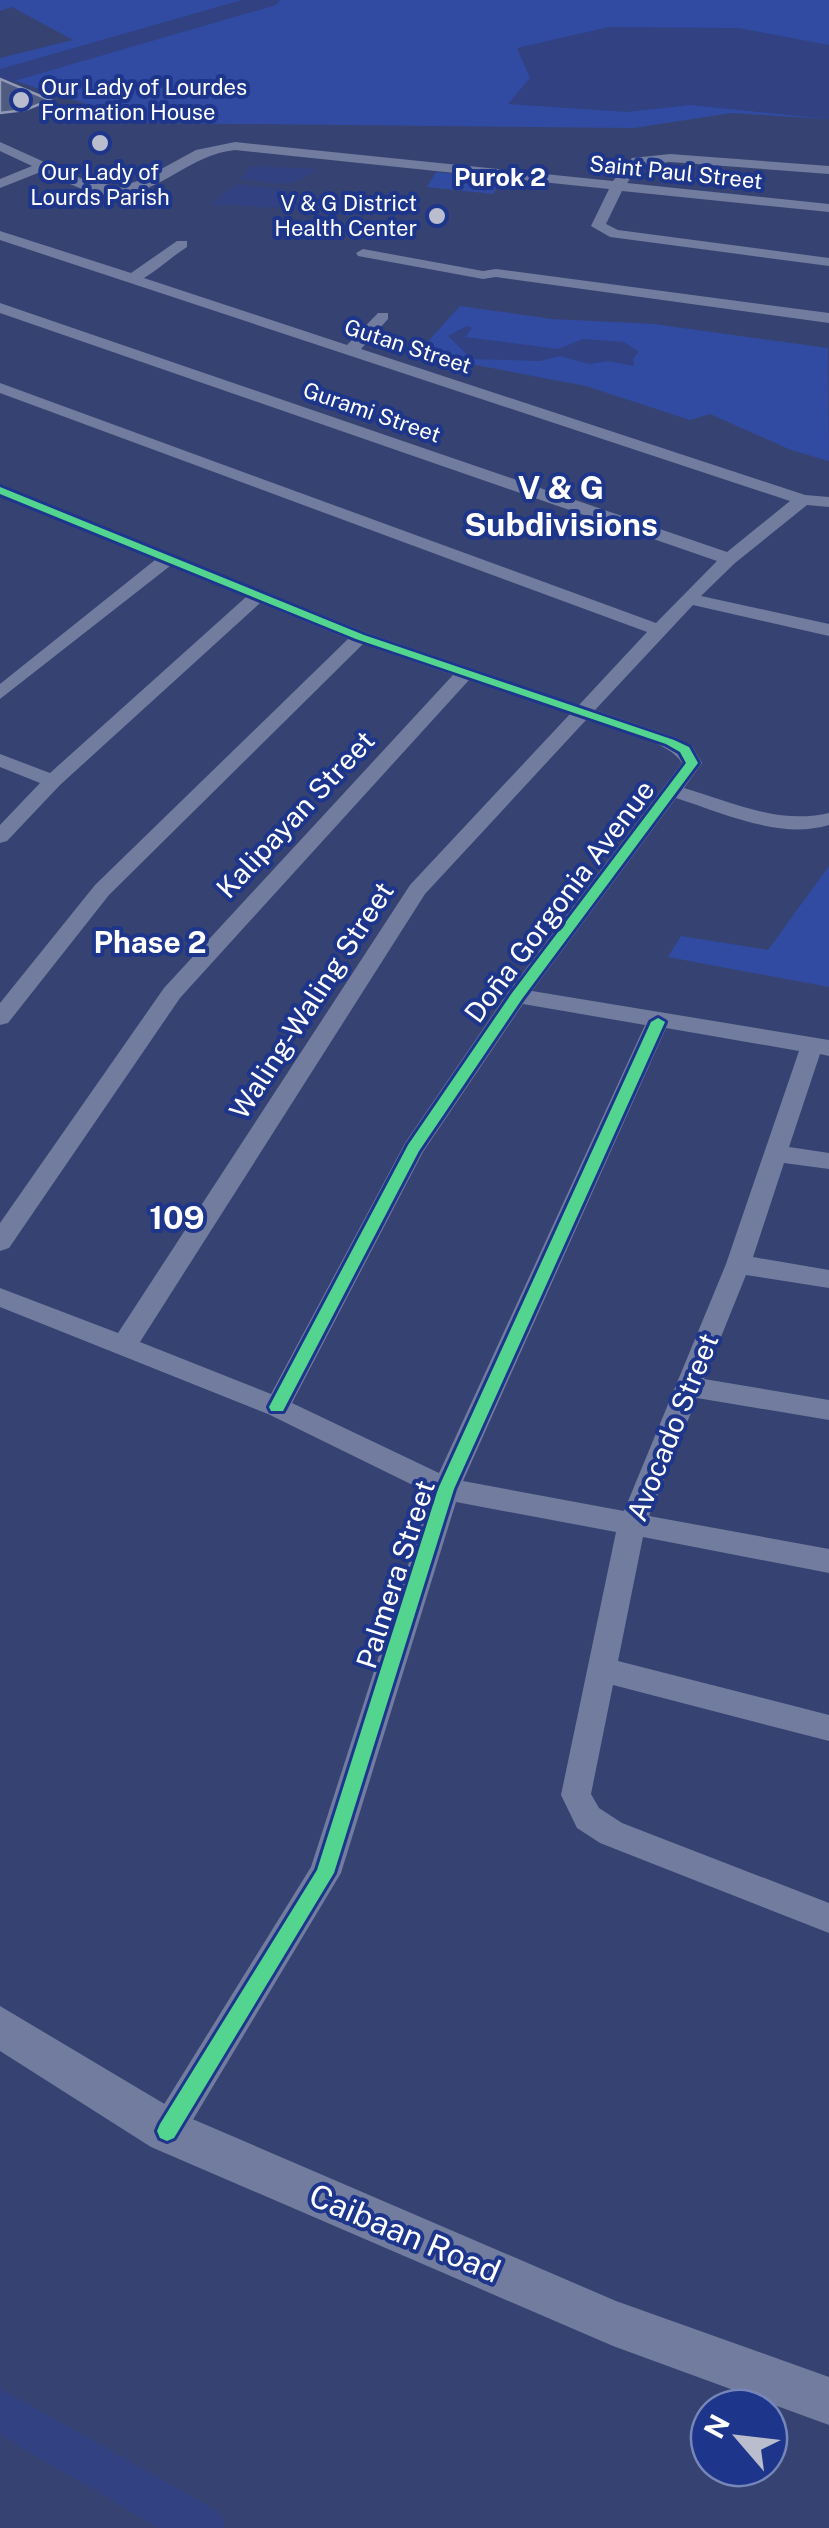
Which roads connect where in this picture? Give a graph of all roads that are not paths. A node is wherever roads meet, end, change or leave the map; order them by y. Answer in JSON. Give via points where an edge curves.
{"nodes":[{"id":1,"x":0,"y":146,"type":"edge"},
{"id":2,"x":46,"y":165,"type":"junction"},
{"id":3,"x":829,"y":170,"type":"edge"},
{"id":4,"x":0,"y":184,"type":"edge"},
{"id":5,"x":617,"y":186,"type":"junction"},
{"id":6,"x":829,"y":208,"type":"edge"},
{"id":7,"x":0,"y":235,"type":"edge"},
{"id":8,"x":182,"y":244,"type":"dead end"},
{"id":9,"x":363,"y":253,"type":"dead end"},
{"id":10,"x":829,"y":262,"type":"edge"},
{"id":11,"x":131,"y":278,"type":"junction"},
{"id":12,"x":0,"y":308,"type":"edge"},
{"id":13,"x":383,"y":316,"type":"dead end"},
{"id":14,"x":829,"y":318,"type":"edge"},
{"id":15,"x":350,"y":351,"type":"junction"},
{"id":16,"x":0,"y":388,"type":"edge"},
{"id":17,"x":0,"y":490,"type":"edge"},
{"id":18,"x":802,"y":500,"type":"junction"},
{"id":19,"x":829,"y":502,"type":"edge"},
{"id":20,"x":167,"y":559,"type":"junction"},
{"id":21,"x":729,"y":560,"type":"junction"},
{"id":22,"x":257,"y":596,"type":"junction"},
{"id":23,"x":689,"y":598,"type":"junction"},
{"id":24,"x":660,"y":630,"type":"junction"},
{"id":25,"x":829,"y":630,"type":"edge"},
{"id":26,"x":360,"y":637,"type":"junction"},
{"id":27,"x":0,"y":662,"type":"edge"},
{"id":28,"x":27,"y":672,"type":"junction"},
{"id":29,"x":464,"y":674,"type":"junction"},
{"id":30,"x":0,"y":694,"type":"edge"},
{"id":31,"x":582,"y":714,"type":"junction"},
{"id":32,"x":0,"y":760,"type":"edge"},
{"id":33,"x":53,"y":780,"type":"junction"},
{"id":34,"x":672,"y":790,"type":"junction"},
{"id":35,"x":829,"y":819,"type":"edge"},
{"id":36,"x":0,"y":836,"type":"edge"},
{"id":37,"x":517,"y":996,"type":"junction"},
{"id":38,"x":0,"y":1018,"type":"edge"},
{"id":39,"x":658,"y":1022,"type":"junction"},
{"id":40,"x":821,"y":1047,"type":"edge"},
{"id":41,"x":775,"y":1153,"type":"junction"},
{"id":42,"x":829,"y":1161,"type":"edge"},
{"id":43,"x":0,"y":1242,"type":"edge"},
{"id":44,"x":738,"y":1264,"type":"junction"},
{"id":45,"x":829,"y":1279,"type":"edge"},
{"id":46,"x":0,"y":1297,"type":"edge"},
{"id":47,"x":125,"y":1344,"type":"junction"},
{"id":48,"x":687,"y":1386,"type":"junction"},
{"id":49,"x":277,"y":1407,"type":"junction"},
{"id":50,"x":829,"y":1410,"type":"edge"},
{"id":51,"x":446,"y":1489,"type":"junction"},
{"id":52,"x":631,"y":1527,"type":"junction"},
{"id":53,"x":829,"y":1561,"type":"edge"},
{"id":54,"x":600,"y":1669,"type":"junction"},
{"id":55,"x":829,"y":1728,"type":"edge"},
{"id":56,"x":829,"y":1918,"type":"edge"},
{"id":57,"x":0,"y":2027,"type":"edge"},
{"id":58,"x":166,"y":2131,"type":"junction"},
{"id":59,"x":829,"y":2401,"type":"edge"}],
"edges":[{"from":1,"to":2,"type":"street","name":"Saint Paul Street"},
{"from":2,"to":4,"type":"street"},
{"from":2,"to":5,"type":"street","name":"Saint Paul Street","via":[[117,191],[200,150],[234,146]]},
{"from":3,"to":5,"type":"street","via":[[646,159],[632,164]]},
{"from":5,"to":6,"type":"street","name":"Saint Paul Street"},
{"from":5,"to":10,"type":"street","via":[[598,226],[603,231]]},
{"from":7,"to":11,"type":"street","name":"Gutan Street"},
{"from":8,"to":11,"type":"street"},
{"from":9,"to":14,"type":"street","via":[[482,275]]},
{"from":11,"to":15,"type":"street","name":"Gutan Street"},
{"from":12,"to":21,"type":"street","name":"Gurami Street"},
{"from":13,"to":15,"type":"street"},
{"from":15,"to":18,"type":"street","name":"Gutan Street"},
{"from":16,"to":24,"type":"street"},
{"from":17,"to":20,"type":"street","name":"Doña Gorgonia Avenue"},
{"from":18,"to":19,"type":"street","name":"Gutan Street"},
{"from":18,"to":21,"type":"street","name":"Waling-Waling Street"},
{"from":20,"to":22,"type":"street","name":"Doña Gorgonia Avenue"},
{"from":20,"to":28,"type":"street"},
{"from":21,"to":23,"type":"street","name":"Waling-Waling Street"},
{"from":22,"to":26,"type":"street","name":"Doña Gorgonia Avenue"},
{"from":22,"to":33,"type":"street"},
{"from":23,"to":24,"type":"street","name":"Waling-Waling Street"},
{"from":23,"to":25,"type":"street"},
{"from":24,"to":31,"type":"street","name":"Waling-Waling Street"},
{"from":26,"to":29,"type":"street","name":"Doña Gorgonia Avenue"},
{"from":26,"to":38,"type":"street","via":[[102,890]]},
{"from":27,"to":28,"type":"street"},
{"from":28,"to":30,"type":"street"},
{"from":29,"to":31,"type":"street","name":"Doña Gorgonia Avenue"},
{"from":29,"to":43,"type":"street","name":"Kalipayan Street","via":[[172,993]]},
{"from":31,"to":34,"type":"street","name":"Doña Gorgonia Avenue","via":[[685,750],[692,763]]},
{"from":31,"to":47,"type":"street","name":"Waling-Waling Street","via":[[417,890]]},
{"from":32,"to":33,"type":"street"},
{"from":33,"to":36,"type":"street"},
{"from":34,"to":35,"type":"street","via":[[791,824]]},
{"from":34,"to":37,"type":"street","name":"Doña Gorgonia Avenue"},
{"from":37,"to":39,"type":"street"},
{"from":37,"to":49,"type":"street","name":"Doña Gorgonia Avenue","via":[[414,1148]]},
{"from":39,"to":40,"type":"street"},
{"from":39,"to":51,"type":"street","name":"Palmera Street"},
{"from":40,"to":41,"type":"street","name":"Avocado Street"},
{"from":41,"to":42,"type":"street"},
{"from":41,"to":44,"type":"street","name":"Avocado Street"},
{"from":44,"to":45,"type":"street"},
{"from":44,"to":48,"type":"street","name":"Avocado Street"},
{"from":46,"to":47,"type":"street","name":"Palmera Street"},
{"from":47,"to":49,"type":"street","name":"Palmera Street"},
{"from":48,"to":50,"type":"street"},
{"from":48,"to":52,"type":"street","name":"Avocado Street"},
{"from":49,"to":51,"type":"street","name":"Palmera Street"},
{"from":51,"to":52,"type":"street"},
{"from":51,"to":58,"type":"street","name":"Palmera Street","via":[[325,1873]]},
{"from":52,"to":53,"type":"street"},
{"from":52,"to":54,"type":"street","name":"Avocado Street"},
{"from":54,"to":55,"type":"street"},
{"from":54,"to":56,"type":"street","name":"Avocado Street","via":[[576,1795],[588,1818],[611,1833]]},
{"from":57,"to":58,"type":"street","name":"Caibaan Road"},
{"from":58,"to":59,"type":"street","name":"Caibaan Road","via":[[613,2322]]}]}
